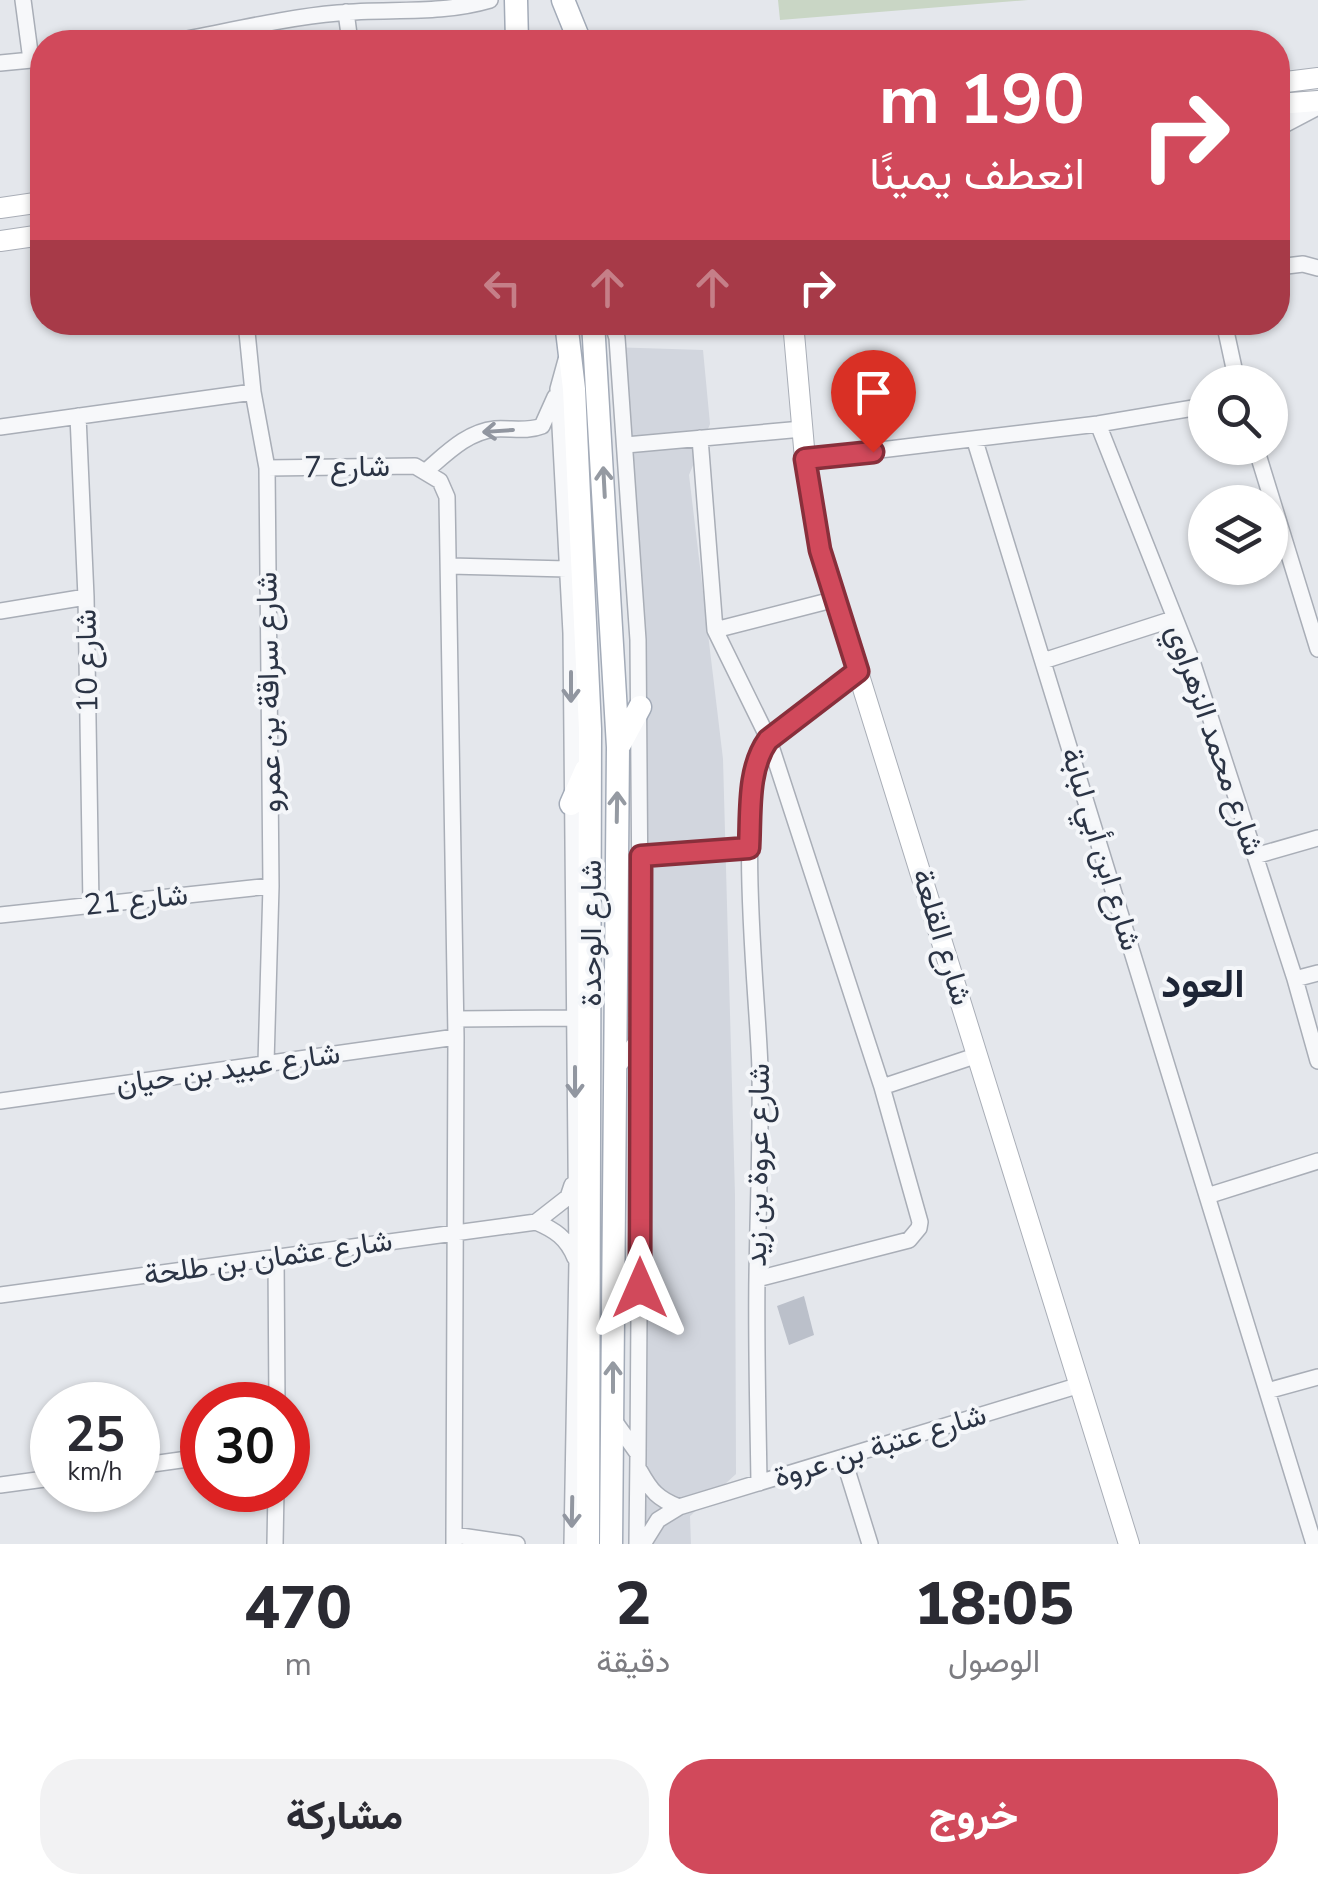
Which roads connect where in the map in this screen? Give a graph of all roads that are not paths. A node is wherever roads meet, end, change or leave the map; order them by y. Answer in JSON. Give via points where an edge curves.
{"nodes":[{"id":1,"x":23,"y":0,"type":"edge"},
{"id":2,"x":490,"y":0,"type":"edge"},
{"id":3,"x":516,"y":0,"type":"edge"},
{"id":4,"x":563,"y":0,"type":"edge"},
{"id":5,"x":400,"y":6,"type":"edge"},
{"id":6,"x":346,"y":12,"type":"junction"},
{"id":7,"x":30,"y":30,"type":"edge"},
{"id":8,"x":225,"y":30,"type":"edge"},
{"id":9,"x":348,"y":30,"type":"edge"},
{"id":10,"x":517,"y":30,"type":"edge"},
{"id":11,"x":575,"y":30,"type":"edge"},
{"id":12,"x":30,"y":60,"type":"edge"},
{"id":13,"x":0,"y":63,"type":"edge"},
{"id":14,"x":1318,"y":78,"type":"edge"},
{"id":15,"x":1290,"y":82,"type":"edge"},
{"id":16,"x":1290,"y":104,"type":"edge"},
{"id":17,"x":1318,"y":104,"type":"edge"},
{"id":18,"x":1290,"y":121,"type":"edge"},
{"id":19,"x":30,"y":204,"type":"edge"},
{"id":20,"x":0,"y":208,"type":"edge"},
{"id":21,"x":30,"y":236,"type":"edge"},
{"id":22,"x":0,"y":240,"type":"edge"},
{"id":23,"x":1290,"y":266,"type":"edge"},
{"id":24,"x":1317,"y":268,"type":"edge"},
{"id":25,"x":247,"y":335,"type":"edge"},
{"id":26,"x":568,"y":335,"type":"edge"},
{"id":27,"x":568,"y":335,"type":"edge"},
{"id":28,"x":594,"y":335,"type":"edge"},
{"id":29,"x":616,"y":335,"type":"edge"},
{"id":30,"x":800,"y":335,"type":"edge"},
{"id":31,"x":1227,"y":335,"type":"edge"},
{"id":32,"x":1234,"y":365,"type":"edge"},
{"id":33,"x":558,"y":389,"type":"junction"},
{"id":34,"x":253,"y":392,"type":"junction"},
{"id":35,"x":1188,"y":409,"type":"edge"},
{"id":36,"x":78,"y":416,"type":"junction"},
{"id":37,"x":1098,"y":424,"type":"junction"},
{"id":38,"x":0,"y":427,"type":"edge"},
{"id":39,"x":802,"y":430,"type":"junction"},
{"id":40,"x":700,"y":438,"type":"junction"},
{"id":41,"x":976,"y":440,"type":"junction"},
{"id":42,"x":626,"y":444,"type":"junction"},
{"id":43,"x":805,"y":459,"type":"junction"},
{"id":44,"x":1261,"y":465,"type":"edge"},
{"id":45,"x":267,"y":468,"type":"junction"},
{"id":46,"x":427,"y":470,"type":"junction"},
{"id":47,"x":450,"y":566,"type":"junction"},
{"id":48,"x":567,"y":569,"type":"junction"},
{"id":49,"x":86,"y":597,"type":"junction"},
{"id":50,"x":836,"y":599,"type":"junction"},
{"id":51,"x":0,"y":611,"type":"edge"},
{"id":52,"x":1173,"y":619,"type":"junction"},
{"id":53,"x":715,"y":630,"type":"junction"},
{"id":54,"x":1318,"y":649,"type":"edge"},
{"id":55,"x":1043,"y":661,"type":"junction"},
{"id":56,"x":858,"y":671,"type":"junction"},
{"id":57,"x":640,"y":707,"type":"junction"},
{"id":58,"x":768,"y":740,"type":"junction"},
{"id":59,"x":618,"y":747,"type":"junction"},
{"id":60,"x":590,"y":762,"type":"junction"},
{"id":61,"x":571,"y":804,"type":"junction"},
{"id":62,"x":1318,"y":838,"type":"edge"},
{"id":63,"x":749,"y":848,"type":"junction"},
{"id":64,"x":641,"y":856,"type":"junction"},
{"id":65,"x":1255,"y":856,"type":"junction"},
{"id":66,"x":271,"y":886,"type":"junction"},
{"id":67,"x":91,"y":905,"type":"junction"},
{"id":68,"x":0,"y":915,"type":"edge"},
{"id":69,"x":1318,"y":973,"type":"edge"},
{"id":70,"x":1295,"y":980,"type":"junction"},
{"id":71,"x":456,"y":1018,"type":"junction"},
{"id":72,"x":575,"y":1018,"type":"junction"},
{"id":73,"x":641,"y":1035,"type":"junction"},
{"id":74,"x":456,"y":1036,"type":"junction"},
{"id":75,"x":978,"y":1054,"type":"junction"},
{"id":76,"x":1318,"y":1061,"type":"edge"},
{"id":77,"x":266,"y":1063,"type":"junction"},
{"id":78,"x":616,"y":1071,"type":"junction"},
{"id":79,"x":882,"y":1087,"type":"junction"},
{"id":80,"x":0,"y":1100,"type":"edge"},
{"id":81,"x":1318,"y":1161,"type":"edge"},
{"id":82,"x":574,"y":1181,"type":"junction"},
{"id":83,"x":1207,"y":1196,"type":"junction"},
{"id":84,"x":536,"y":1222,"type":"junction"},
{"id":85,"x":456,"y":1232,"type":"junction"},
{"id":86,"x":276,"y":1257,"type":"junction"},
{"id":87,"x":577,"y":1261,"type":"junction"},
{"id":88,"x":757,"y":1279,"type":"junction"},
{"id":89,"x":0,"y":1295,"type":"edge"},
{"id":90,"x":1318,"y":1377,"type":"edge"},
{"id":91,"x":276,"y":1382,"type":"edge"},
{"id":92,"x":1080,"y":1384,"type":"junction"},
{"id":93,"x":582,"y":1387,"type":"junction"},
{"id":94,"x":1267,"y":1391,"type":"junction"},
{"id":95,"x":613,"y":1419,"type":"junction"},
{"id":96,"x":843,"y":1456,"type":"junction"},
{"id":97,"x":638,"y":1461,"type":"junction"},
{"id":98,"x":30,"y":1481,"type":"edge"},
{"id":99,"x":759,"y":1483,"type":"junction"},
{"id":100,"x":0,"y":1486,"type":"edge"},
{"id":101,"x":679,"y":1507,"type":"junction"},
{"id":102,"x":276,"y":1512,"type":"edge"},
{"id":103,"x":454,"y":1540,"type":"edge"},
{"id":104,"x":275,"y":1544,"type":"edge"},
{"id":105,"x":517,"y":1544,"type":"edge"},
{"id":106,"x":572,"y":1544,"type":"edge"},
{"id":107,"x":588,"y":1544,"type":"edge"},
{"id":108,"x":610,"y":1544,"type":"edge"},
{"id":109,"x":640,"y":1544,"type":"edge"},
{"id":110,"x":870,"y":1544,"type":"edge"},
{"id":111,"x":1129,"y":1544,"type":"edge"},
{"id":112,"x":1314,"y":1544,"type":"edge"}],
"edges":[{"from":1,"to":7,"type":"street"},
{"from":2,"to":5,"type":"street","via":[[461,8]]},
{"from":3,"to":10,"type":"main road"},
{"from":4,"to":11,"type":"main road"},
{"from":5,"to":6,"type":"street"},
{"from":6,"to":8,"type":"street"},
{"from":6,"to":9,"type":"street"},
{"from":12,"to":13,"type":"street"},
{"from":14,"to":15,"type":"street"},
{"from":16,"to":17,"type":"street"},
{"from":17,"to":18,"type":"street"},
{"from":19,"to":20,"type":"street"},
{"from":21,"to":22,"type":"street"},
{"from":23,"to":24,"type":"street"},
{"from":25,"to":34,"type":"street","name":"شارع سراقة بن عمرو"},
{"from":26,"to":33,"type":"street"},
{"from":27,"to":60,"type":"main road","name":"شارع الوحدة"},
{"from":59,"to":28,"type":"main road","name":"شارع الوحدة","one_way":true},
{"from":29,"to":42,"type":"street"},
{"from":30,"to":39,"type":"street","name":"شارع القلعة"},
{"from":31,"to":32,"type":"street"},
{"from":33,"to":46,"type":"street","one_way":true,"via":[[542,426],[475,433]]},
{"from":33,"to":48,"type":"street"},
{"from":34,"to":36,"type":"street"},
{"from":34,"to":45,"type":"street","name":"شارع سراقة بن عمرو"},
{"from":35,"to":37,"type":"street"},
{"from":36,"to":38,"type":"street"},
{"from":36,"to":49,"type":"street","name":"شارع 10"},
{"from":37,"to":41,"type":"street"},
{"from":37,"to":52,"type":"street","name":"شارع محمد الزهراوي"},
{"from":39,"to":40,"type":"street"},
{"from":39,"to":43,"type":"street","name":"شارع القلعة"},
{"from":40,"to":42,"type":"street"},
{"from":40,"to":53,"type":"street"},
{"from":41,"to":43,"type":"street"},
{"from":41,"to":55,"type":"street","name":"شارع ابن أبي لبابة"},
{"from":42,"to":57,"type":"street"},
{"from":43,"to":50,"type":"street","name":"شارع القلعة"},
{"from":44,"to":54,"type":"street"},
{"from":45,"to":46,"type":"street","name":"شارع 7"},
{"from":45,"to":66,"type":"street","name":"شارع سراقة بن عمرو"},
{"from":46,"to":47,"type":"street","via":[[447,497]]},
{"from":47,"to":48,"type":"street"},
{"from":47,"to":71,"type":"street"},
{"from":48,"to":61,"type":"street","one_way":true},
{"from":49,"to":51,"type":"street"},
{"from":49,"to":67,"type":"street","name":"شارع 10"},
{"from":50,"to":53,"type":"street"},
{"from":50,"to":56,"type":"street","name":"شارع القلعة"},
{"from":52,"to":55,"type":"street"},
{"from":52,"to":65,"type":"street","name":"شارع محمد الزهراوي"},
{"from":53,"to":58,"type":"street"},
{"from":55,"to":83,"type":"street","name":"شارع ابن أبي لبابة"},
{"from":56,"to":58,"type":"street"},
{"from":56,"to":75,"type":"street","name":"شارع القلعة"},
{"from":57,"to":59,"type":"main road"},
{"from":57,"to":64,"type":"street"},
{"from":58,"to":63,"type":"street","name":"شارع عروة بن زيد","via":[[755,772]]},
{"from":58,"to":79,"type":"street"},
{"from":78,"to":59,"type":"main road","name":"شارع الوحدة","one_way":true},
{"from":60,"to":61,"type":"main road"},
{"from":60,"to":93,"type":"main road","name":"شارع الوحدة"},
{"from":61,"to":72,"type":"street"},
{"from":62,"to":65,"type":"street"},
{"from":63,"to":64,"type":"street"},
{"from":63,"to":88,"type":"street","name":"شارع عروة بن زيد","via":[[760,1071]]},
{"from":64,"to":73,"type":"street"},
{"from":65,"to":70,"type":"street","name":"شارع محمد الزهراوي"},
{"from":66,"to":67,"type":"street","name":"شارع 21"},
{"from":66,"to":77,"type":"street","name":"شارع سراقة بن عمرو"},
{"from":67,"to":68,"type":"street","name":"شارع 21"},
{"from":69,"to":70,"type":"street"},
{"from":70,"to":76,"type":"street","name":"شارع محمد الزهراوي"},
{"from":71,"to":72,"type":"street"},
{"from":71,"to":74,"type":"street"},
{"from":72,"to":82,"type":"street","one_way":true},
{"from":73,"to":78,"type":"street"},
{"from":73,"to":97,"type":"street"},
{"from":74,"to":77,"type":"street","name":"شارع عبيد بن حيان"},
{"from":74,"to":85,"type":"street"},
{"from":75,"to":79,"type":"street"},
{"from":75,"to":92,"type":"street","name":"شارع القلعة"},
{"from":77,"to":80,"type":"street","name":"شارع عبيد بن حيان"},
{"from":95,"to":78,"type":"main road","name":"شارع الوحدة","one_way":true},
{"from":79,"to":88,"type":"street","via":[[920,1222],[914,1236]]},
{"from":81,"to":83,"type":"street"},
{"from":82,"to":84,"type":"street","via":[[568,1197]]},
{"from":82,"to":87,"type":"street"},
{"from":83,"to":94,"type":"street","name":"شارع ابن أبي لبابة"},
{"from":84,"to":85,"type":"street","name":"شارع عثمان بن طلحة"},
{"from":84,"to":87,"type":"street","via":[[557,1231]]},
{"from":85,"to":86,"type":"street","name":"شارع عثمان بن طلحة"},
{"from":85,"to":103,"type":"street"},
{"from":86,"to":89,"type":"street","name":"شارع عثمان بن طلحة"},
{"from":86,"to":91,"type":"street"},
{"from":87,"to":93,"type":"street"},
{"from":88,"to":99,"type":"street","name":"شارع عروة بن زيد"},
{"from":90,"to":94,"type":"street"},
{"from":92,"to":96,"type":"street","name":"شارع عتبة بن عروة"},
{"from":92,"to":111,"type":"street","name":"شارع القلعة"},
{"from":93,"to":106,"type":"street","one_way":true},
{"from":93,"to":107,"type":"main road","name":"شارع الوحدة"},
{"from":94,"to":112,"type":"street","name":"شارع ابن أبي لبابة"},
{"from":95,"to":97,"type":"street"},
{"from":95,"to":108,"type":"main road","name":"شارع الوحدة"},
{"from":96,"to":99,"type":"street","name":"شارع عتبة بن عروة"},
{"from":96,"to":110,"type":"street"},
{"from":97,"to":101,"type":"street","via":[[651,1490]]},
{"from":97,"to":109,"type":"street"},
{"from":98,"to":100,"type":"street"},
{"from":99,"to":101,"type":"street","name":"شارع عتبة بن عروة"},
{"from":101,"to":109,"type":"street","name":"شارع عتبة بن عروة","via":[[658,1520]]},
{"from":102,"to":104,"type":"street"},
{"from":103,"to":105,"type":"street"}]}
